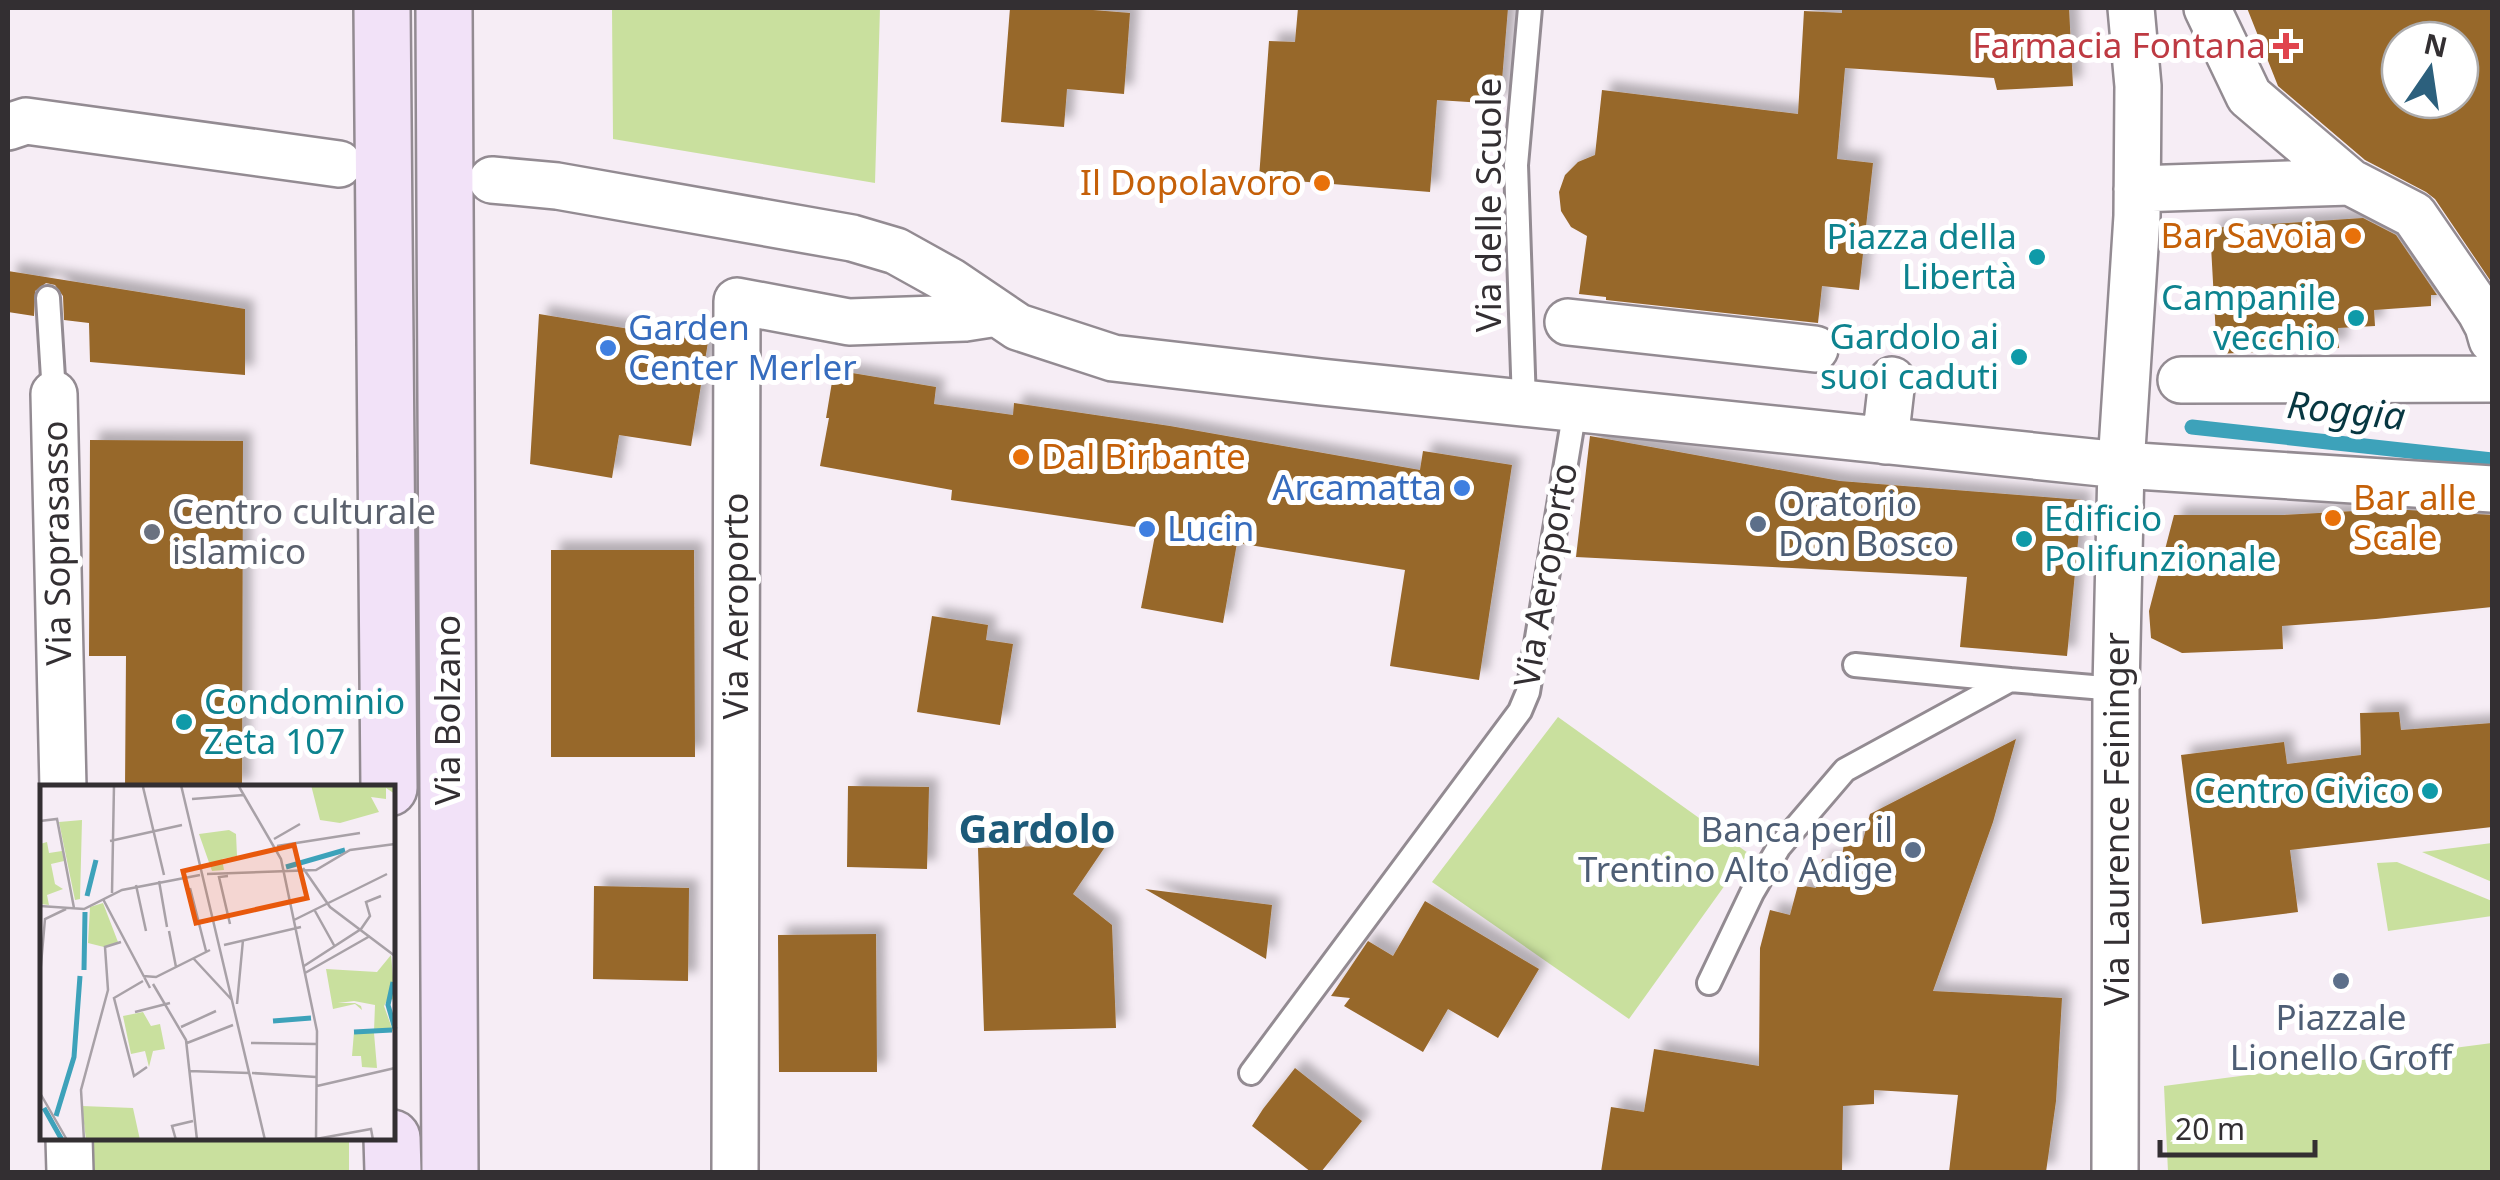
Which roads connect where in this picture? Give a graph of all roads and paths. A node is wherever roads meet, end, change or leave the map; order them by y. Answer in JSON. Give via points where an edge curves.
{"nodes":[{"id":1,"x":382,"y":8,"type":"edge"},
{"id":2,"x":444,"y":8,"type":"edge"},
{"id":3,"x":1530,"y":8,"type":"edge"},
{"id":4,"x":2130,"y":8,"type":"edge"},
{"id":5,"x":2208,"y":8,"type":"edge"},
{"id":6,"x":8,"y":127,"type":"edge"},
{"id":7,"x":339,"y":164,"type":"dead end"},
{"id":8,"x":492,"y":180,"type":"dead end"},
{"id":9,"x":2350,"y":182,"type":"junction"},
{"id":10,"x":2137,"y":189,"type":"junction"},
{"id":11,"x":48,"y":298,"type":"dead end"},
{"id":12,"x":997,"y":314,"type":"junction"},
{"id":13,"x":1568,"y":322,"type":"dead end"},
{"id":14,"x":2492,"y":340,"type":"edge"},
{"id":15,"x":1814,"y":349,"type":"dead end"},
{"id":16,"x":1892,"y":380,"type":"dead end"},
{"id":17,"x":2181,"y":380,"type":"dead end"},
{"id":18,"x":2492,"y":380,"type":"edge"},
{"id":19,"x":54,"y":394,"type":"joint"},
{"id":20,"x":1524,"y":403,"type":"junction"},
{"id":21,"x":1575,"y":408,"type":"junction"},
{"id":22,"x":1885,"y":441,"type":"junction"},
{"id":23,"x":2121,"y":465,"type":"junction"},
{"id":24,"x":2492,"y":490,"type":"edge"},
{"id":25,"x":1855,"y":665,"type":"dead end"},
{"id":26,"x":2010,"y":680,"type":"junction"},
{"id":27,"x":2116,"y":689,"type":"junction"},
{"id":28,"x":63,"y":785,"type":"edge"},
{"id":29,"x":389,"y":785,"type":"edge"},
{"id":30,"x":1709,"y":983,"type":"dead end"},
{"id":31,"x":1251,"y":1072,"type":"dead end"},
{"id":32,"x":70,"y":1140,"type":"edge"},
{"id":33,"x":392,"y":1140,"type":"edge"},
{"id":34,"x":70,"y":1172,"type":"edge"},
{"id":35,"x":392,"y":1172,"type":"edge"},
{"id":36,"x":450,"y":1172,"type":"edge"},
{"id":37,"x":735,"y":1172,"type":"edge"},
{"id":38,"x":2115,"y":1172,"type":"edge"}],
"edges":[{"from":1,"to":29,"type":"main road","name":"Via Bolzano"},
{"from":2,"to":36,"type":"main road","name":"Via Bolzano"},
{"from":3,"to":20,"type":"lane","name":"Via delle Scuole","via":[[1516,165]]},
{"from":4,"to":10,"type":"street"},
{"from":5,"to":9,"type":"street","via":[[2249,96]]},
{"from":6,"to":7,"type":"street","via":[[26,121]]},
{"from":8,"to":12,"type":"street","via":[[852,238],[896,251]]},
{"from":9,"to":10,"type":"street"},
{"from":9,"to":14,"type":"street","via":[[2414,214],[2480,311]]},
{"from":10,"to":23,"type":"street"},
{"from":11,"to":19,"type":"lane","name":"Via Soprasasso"},
{"from":12,"to":20,"type":"street","via":[[1113,358]]},
{"from":12,"to":37,"type":"street","name":"Via Aeroporto","via":[[849,322],[737,301]]},
{"from":13,"to":15,"type":"street"},
{"from":16,"to":22,"type":"street"},
{"from":17,"to":18,"type":"street"},
{"from":19,"to":28,"type":"street","name":"Via Soprasasso"},
{"from":20,"to":21,"type":"street"},
{"from":21,"to":22,"type":"street"},
{"from":21,"to":31,"type":"lane","name":"Via Aeroporto","via":[[1520,712]]},
{"from":22,"to":23,"type":"street"},
{"from":23,"to":24,"type":"street"},
{"from":23,"to":27,"type":"street","name":"Via Laurence Feininger"},
{"from":25,"to":26,"type":"lane"},
{"from":26,"to":27,"type":"lane"},
{"from":26,"to":30,"type":"lane","via":[[1846,770],[1779,847]]},
{"from":27,"to":38,"type":"street","name":"Via Laurence Feininger"},
{"from":32,"to":34,"type":"street"},
{"from":33,"to":35,"type":"main road"}]}
